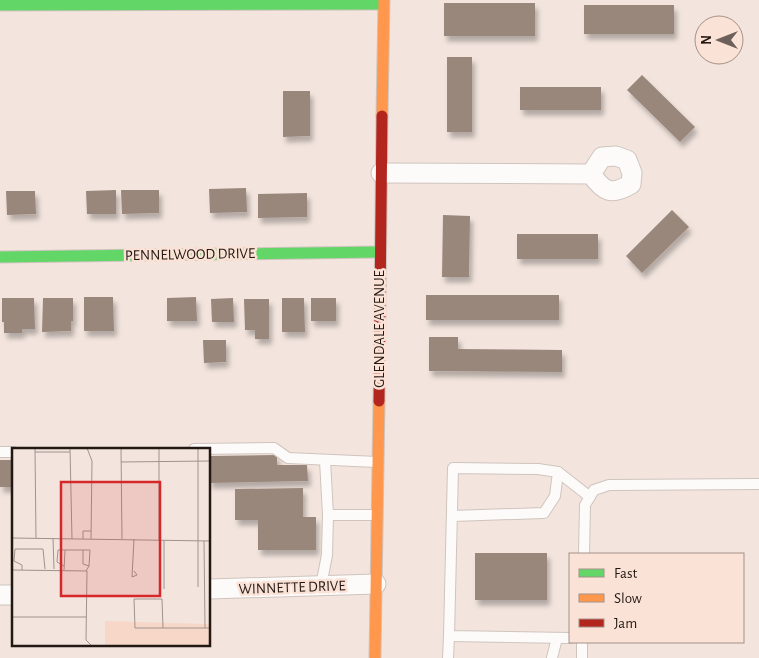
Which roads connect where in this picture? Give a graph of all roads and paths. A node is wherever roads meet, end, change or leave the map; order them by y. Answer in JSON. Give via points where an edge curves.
{"nodes":[{"id":1,"x":384,"y":2,"type":"edge"},
{"id":2,"x":0,"y":6,"type":"edge"},
{"id":3,"x":380,"y":173,"type":"junction"},
{"id":4,"x":591,"y":174,"type":"dead end"},
{"id":5,"x":379,"y":252,"type":"junction"},
{"id":6,"x":0,"y":257,"type":"edge"},
{"id":7,"x":210,"y":449,"type":"edge"},
{"id":8,"x":325,"y":460,"type":"junction"},
{"id":9,"x":378,"y":462,"type":"junction"},
{"id":10,"x":558,"y":472,"type":"junction"},
{"id":11,"x":759,"y":484,"type":"edge"},
{"id":12,"x":590,"y":497,"type":"junction"},
{"id":13,"x":328,"y":515,"type":"junction"},
{"id":14,"x":377,"y":515,"type":"junction"},
{"id":15,"x":452,"y":516,"type":"junction"},
{"id":16,"x":584,"y":553,"type":"edge"},
{"id":17,"x":376,"y":584,"type":"junction"},
{"id":18,"x":321,"y":586,"type":"junction"},
{"id":19,"x":210,"y":589,"type":"edge"},
{"id":20,"x":449,"y":636,"type":"junction"},
{"id":21,"x":557,"y":638,"type":"junction"},
{"id":22,"x":569,"y":638,"type":"edge"},
{"id":23,"x":582,"y":643,"type":"edge"},
{"id":24,"x":375,"y":658,"type":"edge"},
{"id":25,"x":448,"y":658,"type":"edge"},
{"id":26,"x":552,"y":658,"type":"edge"},
{"id":27,"x":582,"y":658,"type":"edge"}],
"edges":[{"from":1,"to":2,"type":"street"},
{"from":1,"to":3,"type":"street","name":"GLENDALE AVENUE"},
{"from":3,"to":4,"type":"street"},
{"from":3,"to":5,"type":"street","name":"GLENDALE AVENUE"},
{"from":5,"to":6,"type":"street","name":"PENNELWOOD DRIVE"},
{"from":5,"to":9,"type":"street","name":"GLENDALE AVENUE"},
{"from":7,"to":8,"type":"lane","via":[[274,448],[288,458]]},
{"from":8,"to":9,"type":"lane"},
{"from":8,"to":13,"type":"lane"},
{"from":9,"to":14,"type":"street","name":"GLENDALE AVENUE"},
{"from":10,"to":12,"type":"lane"},
{"from":10,"to":15,"type":"lane","via":[[554,496],[544,513]]},
{"from":10,"to":15,"type":"lane","via":[[453,468]]},
{"from":11,"to":12,"type":"lane","via":[[610,485],[594,490]]},
{"from":12,"to":16,"type":"lane","via":[[585,505]]},
{"from":13,"to":14,"type":"lane"},
{"from":13,"to":18,"type":"lane","via":[[327,555]]},
{"from":14,"to":17,"type":"street","name":"GLENDALE AVENUE"},
{"from":15,"to":20,"type":"lane"},
{"from":17,"to":18,"type":"street","name":"WINNETTE DRIVE"},
{"from":17,"to":24,"type":"street","name":"GLENDALE AVENUE"},
{"from":18,"to":19,"type":"street","name":"WINNETTE DRIVE"},
{"from":20,"to":21,"type":"lane"},
{"from":20,"to":25,"type":"lane"},
{"from":21,"to":22,"type":"lane"},
{"from":21,"to":26,"type":"lane"},
{"from":23,"to":27,"type":"lane"}]}
